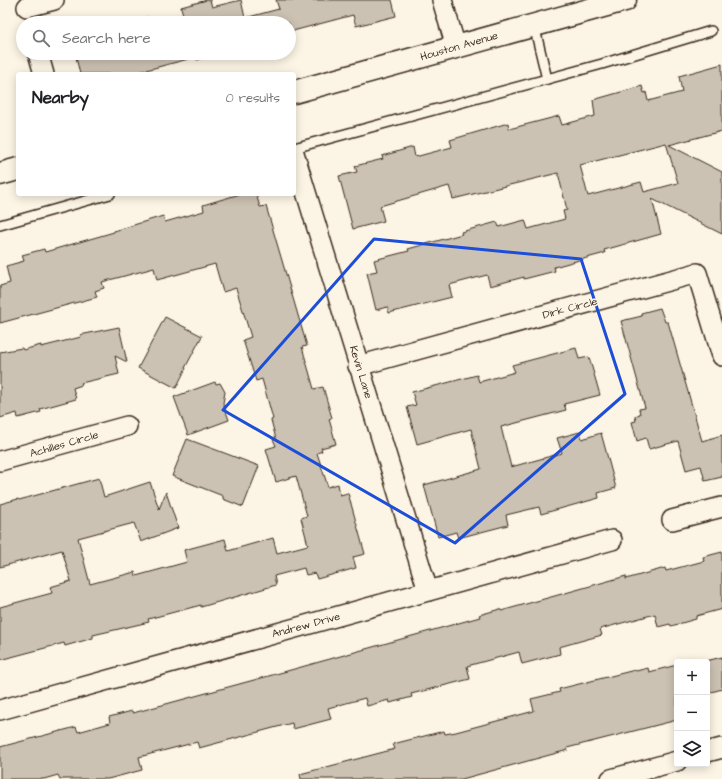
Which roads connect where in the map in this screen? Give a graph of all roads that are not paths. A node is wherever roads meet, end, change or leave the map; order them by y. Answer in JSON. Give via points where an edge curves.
{"nodes":[{"id":1,"x":54,"y":0,"type":"edge"},
{"id":2,"x":442,"y":0,"type":"edge"},
{"id":3,"x":625,"y":0,"type":"edge"},
{"id":4,"x":28,"y":10,"type":"edge"},
{"id":5,"x":534,"y":25,"type":"junction"},
{"id":6,"x":711,"y":32,"type":"dead end"},
{"id":7,"x":456,"y":47,"type":"junction"},
{"id":8,"x":40,"y":60,"type":"edge"},
{"id":9,"x":43,"y":72,"type":"edge"},
{"id":10,"x":547,"y":79,"type":"junction"},
{"id":11,"x":296,"y":91,"type":"edge"},
{"id":12,"x":296,"y":147,"type":"edge"},
{"id":13,"x":296,"y":160,"type":"edge"},
{"id":14,"x":16,"y":170,"type":"edge"},
{"id":15,"x":0,"y":174,"type":"edge"},
{"id":16,"x":103,"y":196,"type":"edge"},
{"id":17,"x":0,"y":225,"type":"edge"},
{"id":18,"x":722,"y":356,"type":"edge"},
{"id":19,"x":358,"y":366,"type":"junction"},
{"id":20,"x":127,"y":426,"type":"dead end"},
{"id":21,"x":0,"y":461,"type":"edge"},
{"id":22,"x":722,"y":507,"type":"edge"},
{"id":23,"x":672,"y":520,"type":"dead end"},
{"id":24,"x":612,"y":540,"type":"dead end"},
{"id":25,"x":428,"y":591,"type":"junction"},
{"id":26,"x":0,"y":710,"type":"edge"},
{"id":27,"x":722,"y":748,"type":"edge"},
{"id":28,"x":710,"y":751,"type":"edge"},
{"id":29,"x":674,"y":762,"type":"edge"},
{"id":30,"x":611,"y":779,"type":"edge"}],
"edges":[{"from":1,"to":4,"type":"street"},
{"from":2,"to":7,"type":"street"},
{"from":3,"to":5,"type":"street","name":"Houston Avenue"},
{"from":5,"to":7,"type":"street","name":"Houston Avenue"},
{"from":5,"to":10,"type":"lane"},
{"from":6,"to":10,"type":"lane"},
{"from":7,"to":11,"type":"street","name":"Houston Avenue"},
{"from":8,"to":9,"type":"street"},
{"from":10,"to":12,"type":"lane"},
{"from":13,"to":19,"type":"street","name":"Kevin Lane"},
{"from":14,"to":15,"type":"street"},
{"from":16,"to":17,"type":"lane"},
{"from":18,"to":19,"type":"street","name":"Dirk Circle","via":[[698,273]]},
{"from":19,"to":25,"type":"street","name":"Kevin Lane"},
{"from":20,"to":21,"type":"street","name":"Achilles Circle"},
{"from":22,"to":23,"type":"street"},
{"from":24,"to":25,"type":"street","name":"Andrew Drive"},
{"from":25,"to":26,"type":"street","name":"Andrew Drive"},
{"from":27,"to":28,"type":"street"},
{"from":29,"to":30,"type":"street"}]}
